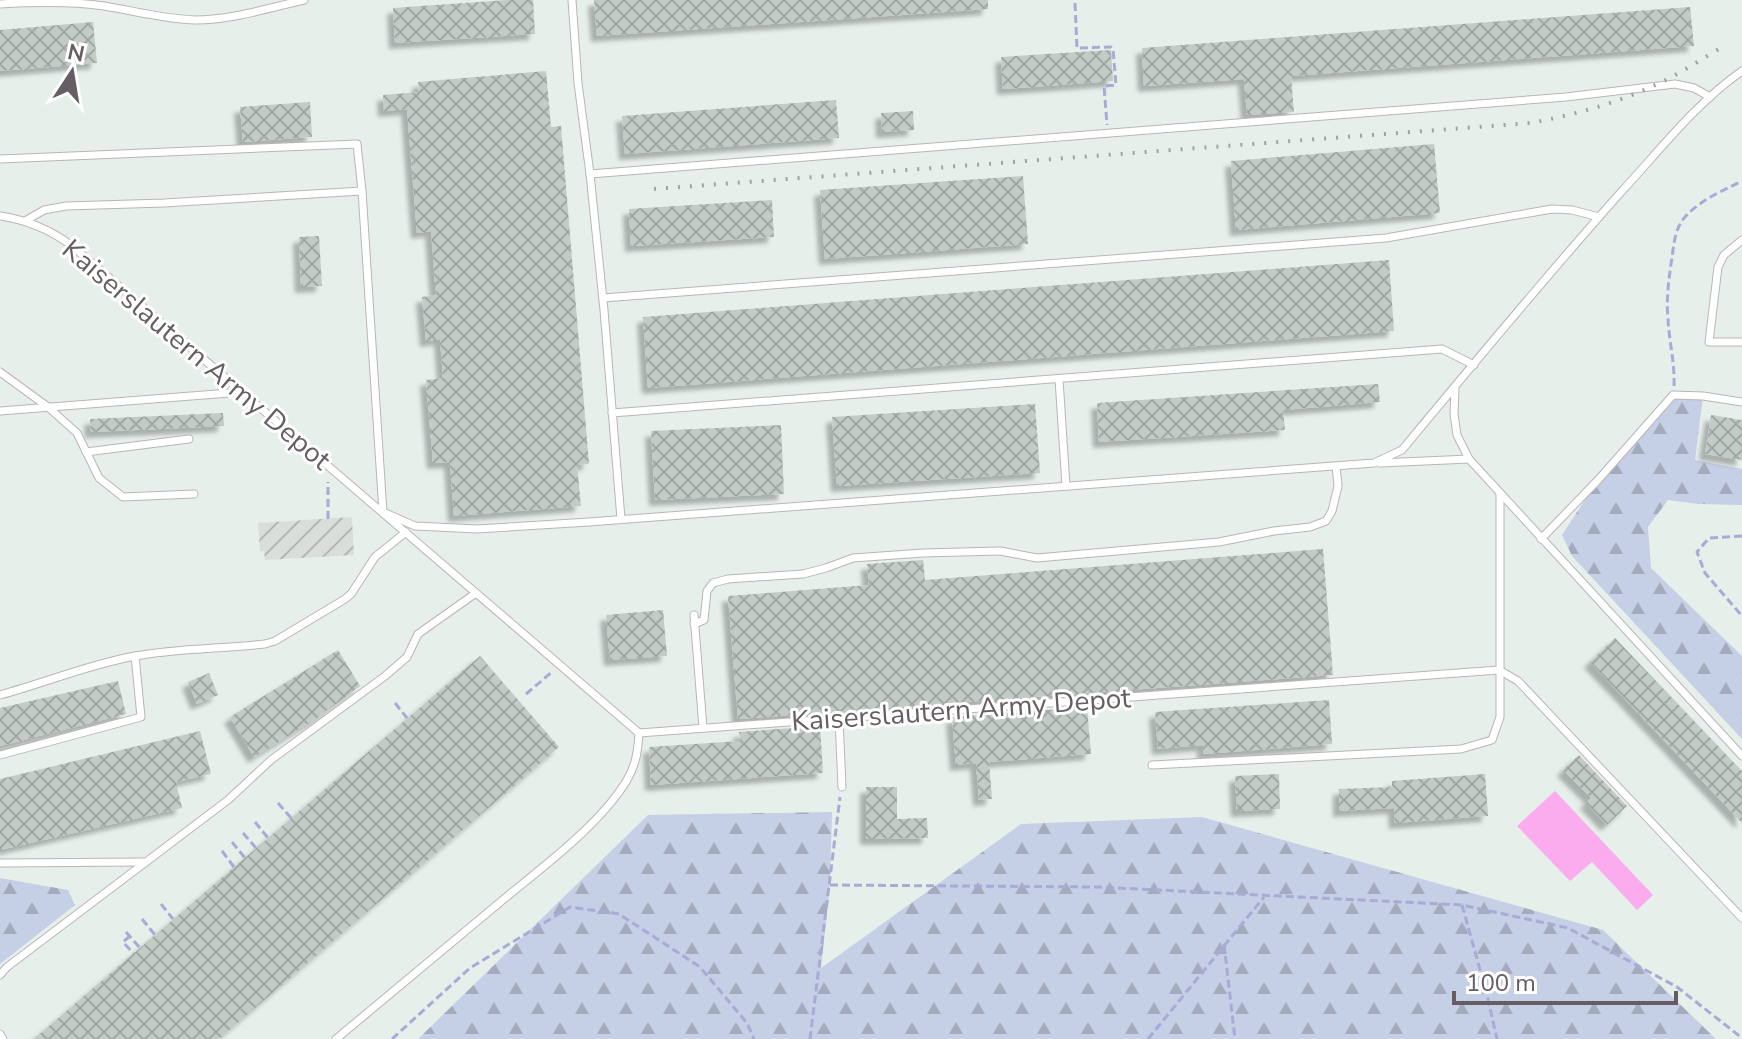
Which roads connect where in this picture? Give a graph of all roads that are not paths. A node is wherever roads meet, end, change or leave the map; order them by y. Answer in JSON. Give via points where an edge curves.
{"nodes":[{"id":1,"x":304,"y":0,"type":"edge"},
{"id":2,"x":572,"y":0,"type":"edge"},
{"id":3,"x":0,"y":4,"type":"edge"},
{"id":4,"x":1742,"y":71,"type":"edge"},
{"id":5,"x":1710,"y":97,"type":"junction"},
{"id":6,"x":0,"y":159,"type":"edge"},
{"id":7,"x":590,"y":174,"type":"junction"},
{"id":8,"x":362,"y":191,"type":"junction"},
{"id":9,"x":0,"y":216,"type":"edge"},
{"id":10,"x":1599,"y":217,"type":"junction"},
{"id":11,"x":25,"y":221,"type":"junction"},
{"id":12,"x":1742,"y":240,"type":"edge"},
{"id":13,"x":603,"y":298,"type":"junction"},
{"id":14,"x":1742,"y":342,"type":"edge"},
{"id":15,"x":1474,"y":365,"type":"junction"},
{"id":16,"x":0,"y":372,"type":"edge"},
{"id":17,"x":1059,"y":379,"type":"junction"},
{"id":18,"x":1455,"y":387,"type":"junction"},
{"id":19,"x":242,"y":392,"type":"junction"},
{"id":20,"x":1742,"y":402,"type":"edge"},
{"id":21,"x":48,"y":407,"type":"junction"},
{"id":22,"x":0,"y":411,"type":"edge"},
{"id":23,"x":612,"y":413,"type":"junction"},
{"id":24,"x":189,"y":439,"type":"dead end"},
{"id":25,"x":86,"y":452,"type":"junction"},
{"id":26,"x":1469,"y":459,"type":"junction"},
{"id":27,"x":1374,"y":463,"type":"junction"},
{"id":28,"x":1336,"y":466,"type":"junction"},
{"id":29,"x":1066,"y":486,"type":"junction"},
{"id":30,"x":1500,"y":493,"type":"junction"},
{"id":31,"x":194,"y":494,"type":"dead end"},
{"id":32,"x":383,"y":512,"type":"junction"},
{"id":33,"x":621,"y":519,"type":"junction"},
{"id":34,"x":406,"y":532,"type":"junction"},
{"id":35,"x":1541,"y":539,"type":"junction"},
{"id":36,"x":476,"y":593,"type":"junction"},
{"id":37,"x":694,"y":615,"type":"dead end"},
{"id":38,"x":694,"y":624,"type":"junction"},
{"id":39,"x":135,"y":656,"type":"junction"},
{"id":40,"x":1499,"y":670,"type":"junction"},
{"id":41,"x":0,"y":695,"type":"edge"},
{"id":42,"x":839,"y":718,"type":"junction"},
{"id":43,"x":703,"y":728,"type":"junction"},
{"id":44,"x":639,"y":733,"type":"junction"},
{"id":45,"x":0,"y":755,"type":"edge"},
{"id":46,"x":1742,"y":756,"type":"edge"},
{"id":47,"x":1152,"y":765,"type":"dead end"},
{"id":48,"x":842,"y":787,"type":"road end"},
{"id":49,"x":147,"y":862,"type":"junction"},
{"id":50,"x":0,"y":863,"type":"edge"},
{"id":51,"x":1742,"y":918,"type":"edge"},
{"id":52,"x":0,"y":975,"type":"edge"},
{"id":53,"x":0,"y":1034,"type":"edge"},
{"id":54,"x":3,"y":1039,"type":"edge"},
{"id":55,"x":336,"y":1039,"type":"edge"}],
"edges":[{"from":1,"to":3,"type":"lane","via":[[197,20],[84,4]]},
{"from":2,"to":7,"type":"lane"},
{"from":4,"to":5,"type":"lane","name":"Kaiserslautern Army Depot"},
{"from":5,"to":7,"type":"lane","via":[[1675,84]]},
{"from":5,"to":10,"type":"lane","name":"Kaiserslautern Army Depot"},
{"from":6,"to":8,"type":"lane","via":[[357,144]]},
{"from":7,"to":13,"type":"lane"},
{"from":8,"to":11,"type":"lane","via":[[66,206],[37,212]]},
{"from":8,"to":32,"type":"lane"},
{"from":9,"to":11,"type":"lane","name":"Kaiserslautern Army Depot"},
{"from":10,"to":13,"type":"lane","via":[[1552,209],[1386,238]]},
{"from":10,"to":15,"type":"lane","name":"Kaiserslautern Army Depot"},
{"from":11,"to":19,"type":"lane","name":"Kaiserslautern Army Depot","via":[[72,246]]},
{"from":12,"to":14,"type":"lane","via":[[1718,267],[1709,342]]},
{"from":13,"to":23,"type":"lane"},
{"from":15,"to":17,"type":"lane","via":[[1442,349]]},
{"from":15,"to":18,"type":"lane","name":"Kaiserslautern Army Depot"},
{"from":16,"to":21,"type":"lane"},
{"from":17,"to":23,"type":"lane"},
{"from":17,"to":29,"type":"lane"},
{"from":18,"to":26,"type":"lane","via":[[1457,435]]},
{"from":18,"to":27,"type":"lane","name":"Kaiserslautern Army Depot","via":[[1402,450]]},
{"from":19,"to":21,"type":"lane"},
{"from":19,"to":32,"type":"lane","name":"Kaiserslautern Army Depot"},
{"from":20,"to":35,"type":"lane","via":[[1673,395]]},
{"from":21,"to":22,"type":"lane"},
{"from":21,"to":25,"type":"lane","via":[[77,433]]},
{"from":23,"to":33,"type":"lane"},
{"from":24,"to":25,"type":"lane"},
{"from":25,"to":31,"type":"lane","via":[[99,478],[123,497]]},
{"from":26,"to":27,"type":"lane"},
{"from":26,"to":30,"type":"lane"},
{"from":27,"to":28,"type":"lane","name":"Kaiserslautern Army Depot"},
{"from":28,"to":29,"type":"lane","name":"Kaiserslautern Army Depot"},
{"from":28,"to":38,"type":"lane","via":[[1332,511],[1326,521],[1310,527],[1219,542],[1037,558],[1000,551],[853,558],[803,574],[713,583],[704,620]]},
{"from":29,"to":33,"type":"lane","name":"Kaiserslautern Army Depot"},
{"from":30,"to":35,"type":"lane"},
{"from":30,"to":40,"type":"lane"},
{"from":32,"to":33,"type":"lane","name":"Kaiserslautern Army Depot","via":[[415,526],[477,529]]},
{"from":32,"to":34,"type":"lane","name":"Kaiserslautern Army Depot"},
{"from":34,"to":36,"type":"lane","name":"Kaiserslautern Army Depot"},
{"from":34,"to":39,"type":"lane","via":[[375,557],[345,599],[275,641]]},
{"from":35,"to":46,"type":"lane"},
{"from":36,"to":44,"type":"lane","name":"Kaiserslautern Army Depot"},
{"from":36,"to":49,"type":"lane","via":[[418,634],[407,657],[385,676],[271,760]]},
{"from":37,"to":38,"type":"lane"},
{"from":38,"to":43,"type":"lane"},
{"from":39,"to":41,"type":"lane"},
{"from":39,"to":45,"type":"lane","via":[[141,717]]},
{"from":40,"to":42,"type":"lane","name":"Kaiserslautern Army Depot"},
{"from":40,"to":47,"type":"lane","via":[[1500,717],[1492,740],[1461,749]]},
{"from":40,"to":51,"type":"lane","via":[[1518,681]]},
{"from":42,"to":43,"type":"lane","name":"Kaiserslautern Army Depot"},
{"from":42,"to":48,"type":"lane"},
{"from":43,"to":44,"type":"lane","name":"Kaiserslautern Army Depot"},
{"from":44,"to":55,"type":"lane","via":[[629,777],[599,815]]},
{"from":49,"to":50,"type":"lane"},
{"from":49,"to":52,"type":"lane"},
{"from":53,"to":54,"type":"lane"}]}
